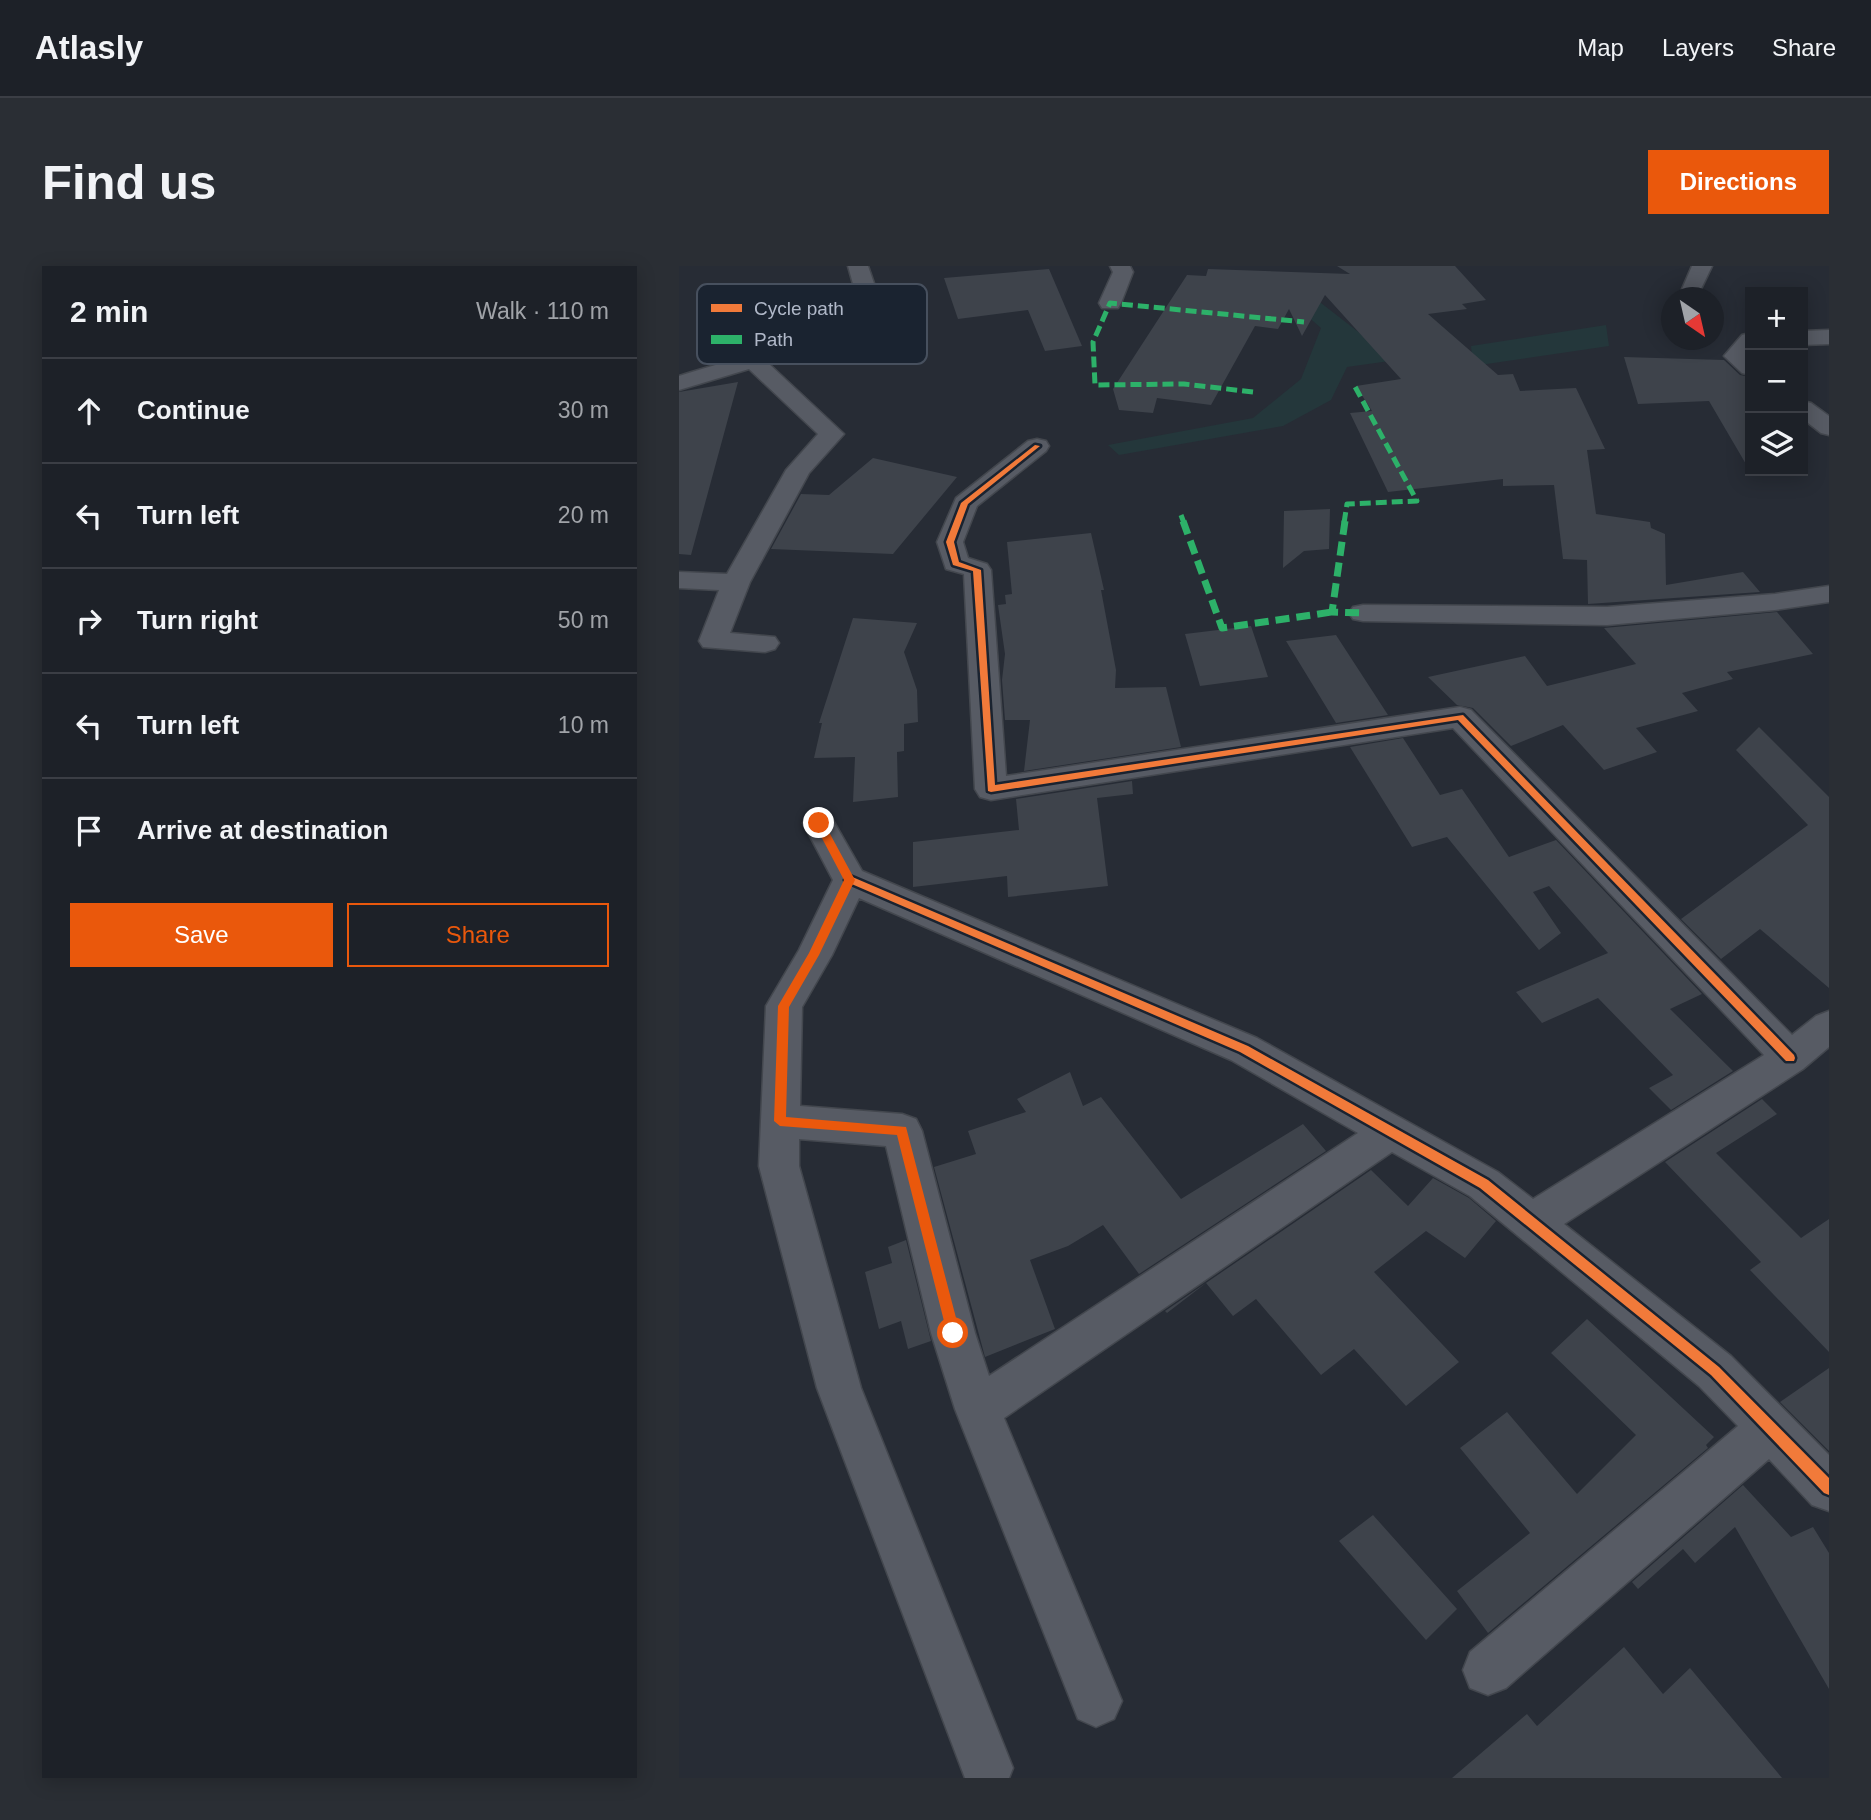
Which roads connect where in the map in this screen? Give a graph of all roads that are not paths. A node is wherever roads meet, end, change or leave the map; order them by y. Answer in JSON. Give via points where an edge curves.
{"nodes":[{"id":1,"x":858,"y":266,"type":"edge"},
{"id":2,"x":1120,"y":266,"type":"edge"},
{"id":3,"x":1702,"y":266,"type":"edge"},
{"id":4,"x":864,"y":284,"type":"edge"},
{"id":5,"x":1693,"y":287,"type":"edge"},
{"id":6,"x":1110,"y":303,"type":"dead end"},
{"id":7,"x":1829,"y":337,"type":"edge"},
{"id":8,"x":1808,"y":338,"type":"edge"},
{"id":9,"x":1745,"y":345,"type":"edge"},
{"id":10,"x":743,"y":364,"type":"edge"},
{"id":11,"x":756,"y":364,"type":"edge"},
{"id":12,"x":1745,"y":364,"type":"edge"},
{"id":13,"x":679,"y":383,"type":"edge"},
{"id":14,"x":1808,"y":412,"type":"edge"},
{"id":15,"x":1829,"y":428,"type":"edge"},
{"id":16,"x":1037,"y":446,"type":"dead end"},
{"id":17,"x":679,"y":580,"type":"edge"},
{"id":18,"x":736,"y":582,"type":"junction"},
{"id":19,"x":1829,"y":594,"type":"edge"},
{"id":20,"x":1363,"y":613,"type":"dead end"},
{"id":21,"x":765,"y":643,"type":"dead end"},
{"id":22,"x":819,"y":823,"type":"dead end"},
{"id":23,"x":850,"y":880,"type":"junction"},
{"id":24,"x":1829,"y":1026,"type":"edge"},
{"id":25,"x":1790,"y":1058,"type":"junction"},
{"id":26,"x":780,"y":1121,"type":"junction"},
{"id":27,"x":1391,"y":1132,"type":"junction"},
{"id":28,"x":1531,"y":1223,"type":"junction"},
{"id":29,"x":978,"y":1409,"type":"junction"},
{"id":30,"x":1771,"y":1428,"type":"junction"},
{"id":31,"x":1829,"y":1489,"type":"edge"},
{"id":32,"x":1488,"y":1670,"type":"dead end"},
{"id":33,"x":1096,"y":1702,"type":"dead end"},
{"id":34,"x":987,"y":1768,"type":"dead end"}],
"edges":[{"from":1,"to":4,"type":"street"},
{"from":2,"to":6,"type":"street"},
{"from":3,"to":5,"type":"street"},
{"from":7,"to":8,"type":"street"},
{"from":9,"to":12,"type":"street","via":[[1735,356]]},
{"from":10,"to":13,"type":"street"},
{"from":11,"to":18,"type":"street","via":[[832,434],[799,470]]},
{"from":14,"to":15,"type":"street"},
{"from":16,"to":25,"type":"street","via":[[965,503],[950,542],[956,563],[977,570],[991,789],[1461,717]]},
{"from":17,"to":18,"type":"street"},
{"from":18,"to":21,"type":"street","via":[[713,641]]},
{"from":19,"to":20,"type":"street","via":[[1607,616]]},
{"from":22,"to":23,"type":"street"},
{"from":23,"to":26,"type":"street","via":[[783,1006]]},
{"from":23,"to":27,"type":"street","via":[[1244,1049]]},
{"from":24,"to":25,"type":"street"},
{"from":25,"to":28,"type":"street"},
{"from":26,"to":29,"type":"street","via":[[902,1130],[953,1333]]},
{"from":26,"to":34,"type":"street","via":[[779,1166],[839,1388]]},
{"from":27,"to":28,"type":"street","via":[[1484,1184]]},
{"from":27,"to":29,"type":"street"},
{"from":28,"to":30,"type":"street","via":[[1715,1371]]},
{"from":29,"to":33,"type":"street"},
{"from":30,"to":31,"type":"street"},
{"from":30,"to":32,"type":"street"}]}
